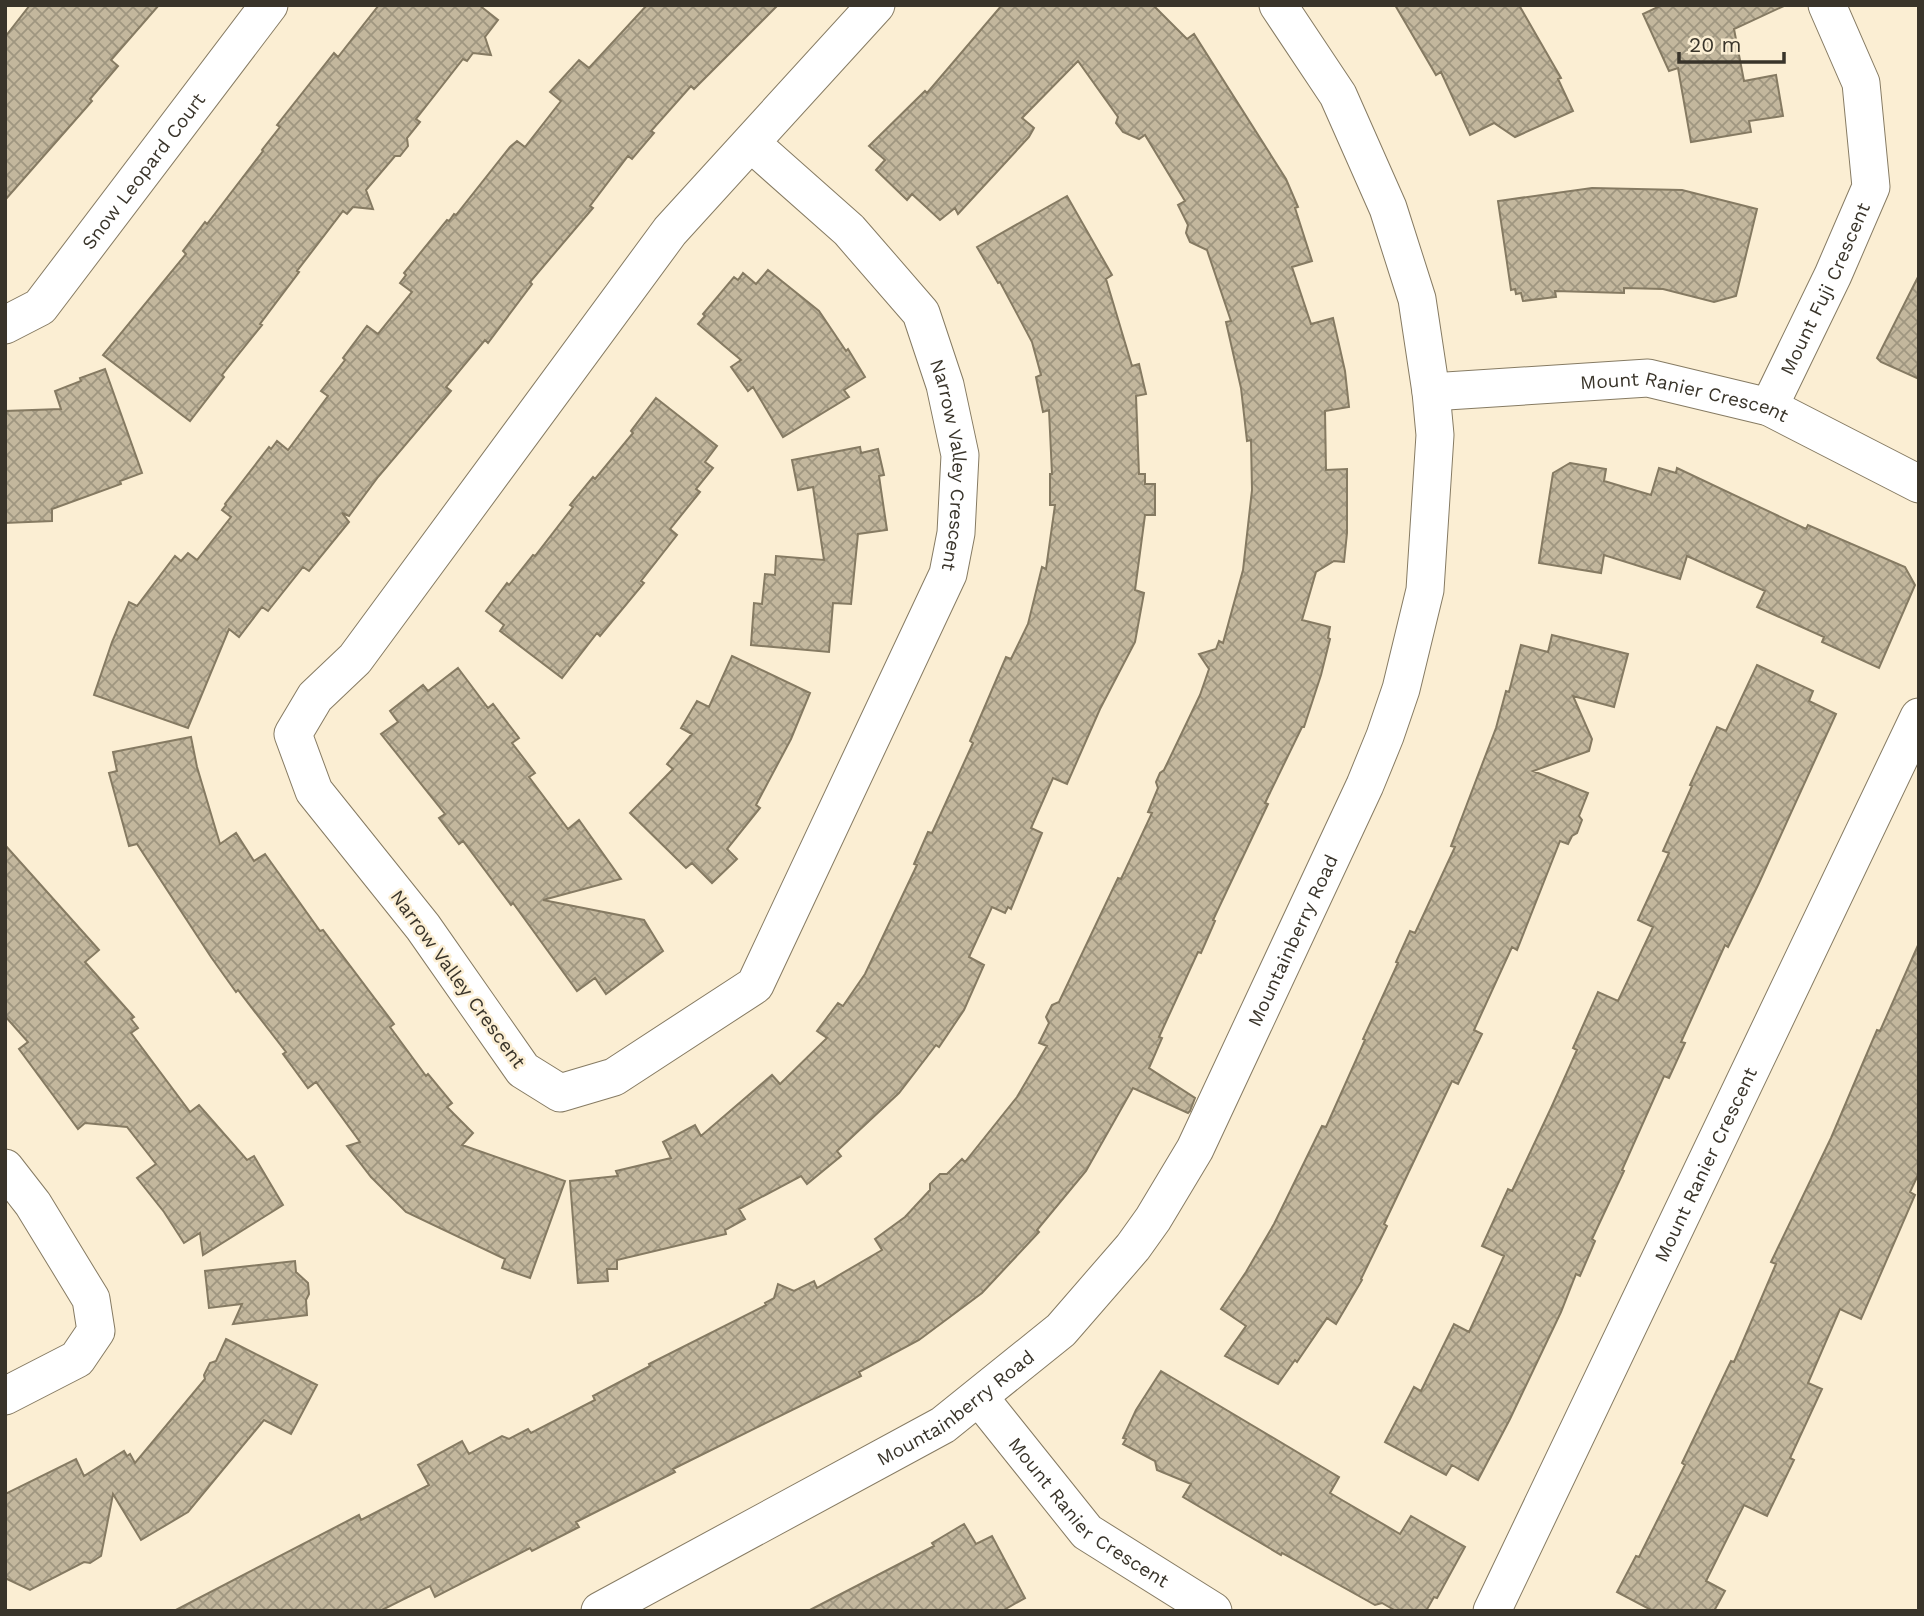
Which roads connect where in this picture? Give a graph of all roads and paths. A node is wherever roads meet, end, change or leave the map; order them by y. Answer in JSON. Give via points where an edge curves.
{"nodes":[{"id":1,"x":269,"y":5,"type":"edge"},
{"id":2,"x":876,"y":5,"type":"edge"},
{"id":3,"x":1278,"y":5,"type":"edge"},
{"id":4,"x":1827,"y":5,"type":"edge"},
{"id":5,"x":752,"y":144,"type":"junction"},
{"id":6,"x":5,"y":325,"type":"edge"},
{"id":7,"x":1431,"y":392,"type":"junction"},
{"id":8,"x":1769,"y":407,"type":"junction"},
{"id":9,"x":1919,"y":484,"type":"edge"},
{"id":10,"x":1919,"y":717,"type":"edge"},
{"id":11,"x":5,"y":1168,"type":"edge"},
{"id":12,"x":5,"y":1396,"type":"edge"},
{"id":13,"x":979,"y":1397,"type":"junction"},
{"id":14,"x":600,"y":1611,"type":"edge"},
{"id":15,"x":1213,"y":1611,"type":"edge"},
{"id":16,"x":1492,"y":1611,"type":"edge"}],
"edges":[{"from":1,"to":6,"type":"street","name":"Snow Leopard Court","via":[[40,307]]},
{"from":2,"to":5,"type":"street","name":"Narrow Valley Crescent"},
{"from":3,"to":7,"type":"street","name":"Mountainberry Road","via":[[1338,95],[1388,208],[1417,299]]},
{"from":4,"to":8,"type":"street","name":"Mount Fuji Crescent","via":[[1861,83],[1871,187]]},
{"from":5,"to":5,"type":"street","name":"Narrow Valley Crescent","via":[[670,231],[355,659],[315,697],[293,734],[314,791],[423,927],[523,1070],[560,1093],[614,1077],[755,985],[947,574],[956,533],[960,455],[945,384],[921,313],[849,230]]},
{"from":7,"to":8,"type":"street","name":"Mount Ranier Crescent","via":[[1648,378]]},
{"from":7,"to":13,"type":"street","name":"Mountainberry Road","via":[[1435,435],[1425,590],[1401,689],[1365,785],[1217,1106],[1153,1219],[1061,1330]]},
{"from":8,"to":9,"type":"street","name":"Mount Ranier Crescent"},
{"from":10,"to":16,"type":"street","name":"Mount Ranier Crescent"},
{"from":11,"to":12,"type":"street","via":[[33,1204],[91,1299],[96,1331],[77,1359]]},
{"from":13,"to":14,"type":"street","name":"Mountainberry Road","via":[[910,1444]]},
{"from":13,"to":15,"type":"street","name":"Mount Ranier Crescent","via":[[1087,1532]]}]}
